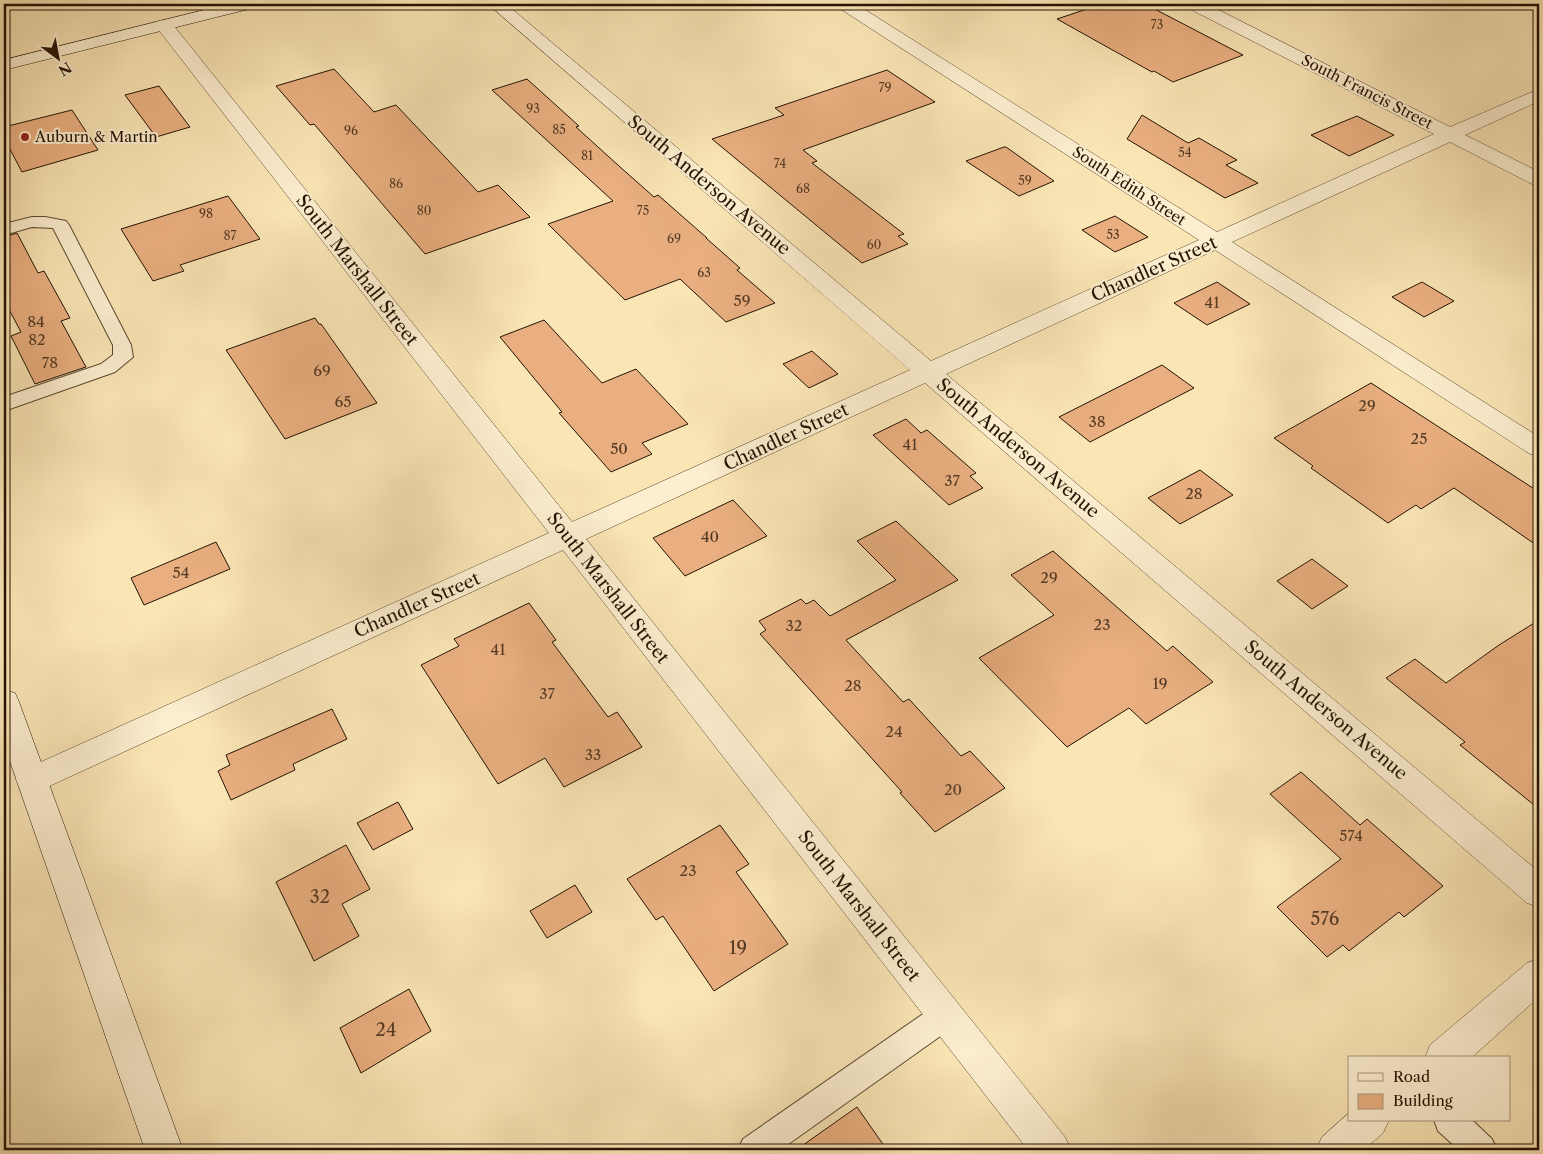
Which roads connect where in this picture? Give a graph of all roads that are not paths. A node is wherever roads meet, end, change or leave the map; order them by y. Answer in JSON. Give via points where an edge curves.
{"nodes":[{"id":1,"x":247,"y":4,"type":"edge"},
{"id":2,"x":496,"y":4,"type":"edge"},
{"id":3,"x":845,"y":4,"type":"edge"},
{"id":4,"x":1194,"y":4,"type":"edge"},
{"id":5,"x":218,"y":7,"type":"edge"},
{"id":6,"x":164,"y":25,"type":"junction"},
{"id":7,"x":4,"y":66,"type":"edge"},
{"id":8,"x":1539,"y":94,"type":"edge"},
{"id":9,"x":1450,"y":135,"type":"junction"},
{"id":10,"x":1539,"y":180,"type":"edge"},
{"id":11,"x":4,"y":230,"type":"edge"},
{"id":12,"x":1216,"y":241,"type":"junction"},
{"id":13,"x":929,"y":372,"type":"junction"},
{"id":14,"x":4,"y":404,"type":"edge"},
{"id":15,"x":1539,"y":448,"type":"edge"},
{"id":16,"x":568,"y":537,"type":"junction"},
{"id":17,"x":4,"y":702,"type":"edge"},
{"id":18,"x":32,"y":780,"type":"junction"},
{"id":19,"x":1539,"y":892,"type":"edge"},
{"id":20,"x":1539,"y":975,"type":"edge"},
{"id":21,"x":946,"y":1016,"type":"junction"},
{"id":22,"x":1445,"y":1056,"type":"edge"},
{"id":23,"x":1368,"y":1122,"type":"edge"},
{"id":24,"x":1451,"y":1122,"type":"edge"},
{"id":25,"x":164,"y":1150,"type":"edge"},
{"id":26,"x":754,"y":1150,"type":"edge"},
{"id":27,"x":1052,"y":1150,"type":"edge"},
{"id":28,"x":1335,"y":1150,"type":"edge"},
{"id":29,"x":1481,"y":1150,"type":"edge"}],
"edges":[{"from":1,"to":5,"type":"street"},
{"from":2,"to":13,"type":"street","name":"South Anderson Avenue"},
{"from":3,"to":12,"type":"street","name":"South Edith Street"},
{"from":4,"to":9,"type":"street","name":"South Francis Street"},
{"from":5,"to":6,"type":"street"},
{"from":6,"to":7,"type":"street"},
{"from":6,"to":16,"type":"street","name":"South Marshall Street"},
{"from":8,"to":9,"type":"street","name":"Chandler Street"},
{"from":9,"to":10,"type":"street","name":"South Francis Street"},
{"from":9,"to":12,"type":"street","name":"Chandler Street"},
{"from":11,"to":14,"type":"lane","via":[[46,220],[60,225],[122,345],[123,357],[108,368]]},
{"from":12,"to":13,"type":"street","name":"Chandler Street"},
{"from":12,"to":15,"type":"street","name":"South Edith Street"},
{"from":13,"to":16,"type":"street","name":"Chandler Street"},
{"from":13,"to":19,"type":"street","name":"South Anderson Avenue"},
{"from":16,"to":18,"type":"street","name":"Chandler Street"},
{"from":16,"to":21,"type":"street","name":"South Marshall Street"},
{"from":17,"to":18,"type":"street"},
{"from":18,"to":25,"type":"street"},
{"from":20,"to":22,"type":"street"},
{"from":21,"to":26,"type":"lane"},
{"from":21,"to":27,"type":"street","name":"South Marshall Street"},
{"from":23,"to":28,"type":"street"},
{"from":24,"to":29,"type":"lane"}]}
